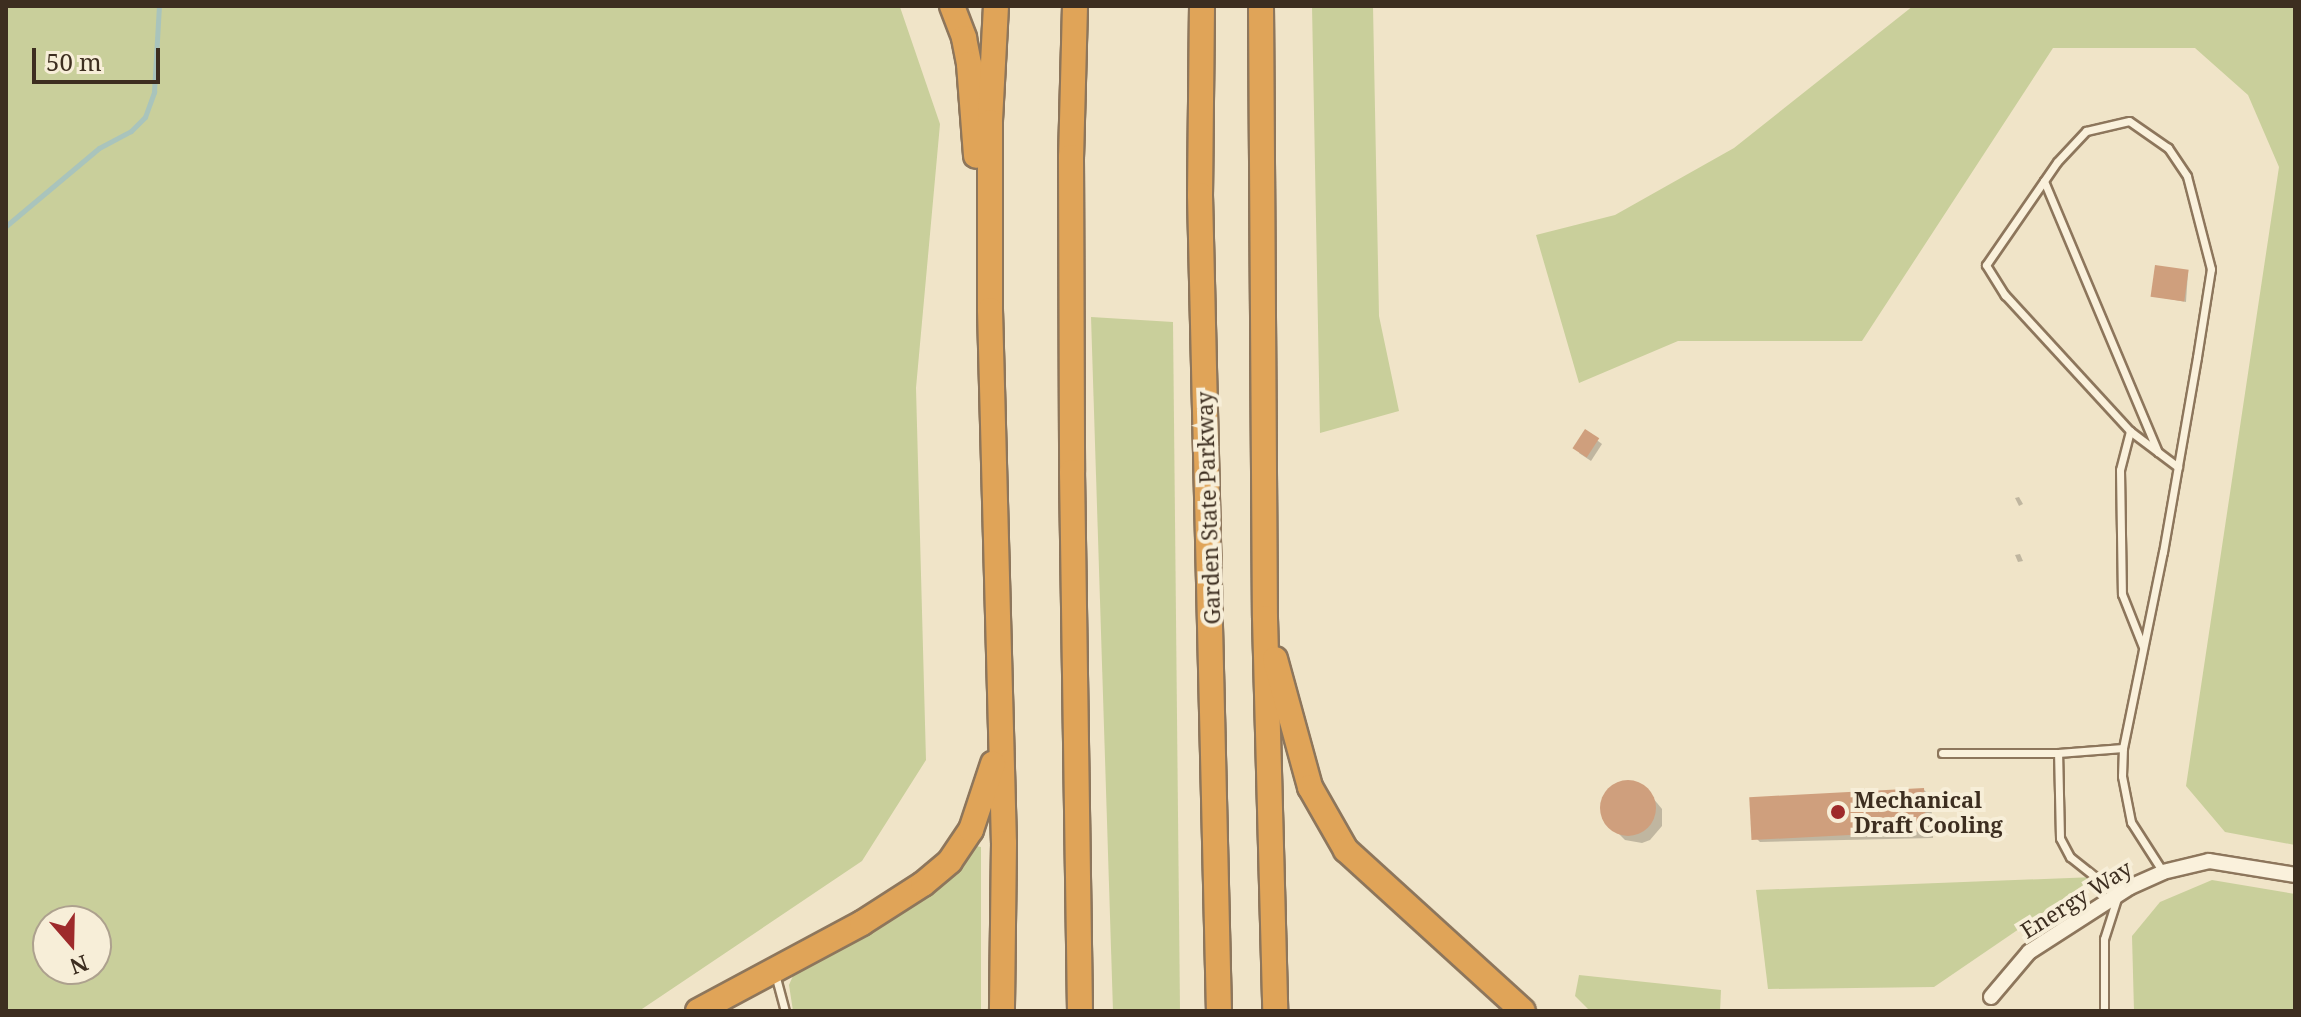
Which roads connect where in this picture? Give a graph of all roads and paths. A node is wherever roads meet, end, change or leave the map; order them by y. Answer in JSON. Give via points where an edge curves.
{"nodes":[{"id":1,"x":952,"y":6,"type":"edge"},
{"id":2,"x":996,"y":6,"type":"edge"},
{"id":3,"x":1075,"y":6,"type":"edge"},
{"id":4,"x":1202,"y":6,"type":"edge"},
{"id":5,"x":1261,"y":6,"type":"edge"},
{"id":6,"x":2044,"y":181,"type":"junction"},
{"id":7,"x":990,"y":310,"type":"junction"},
{"id":8,"x":2130,"y":431,"type":"junction"},
{"id":9,"x":2159,"y":453,"type":"junction"},
{"id":10,"x":2178,"y":467,"type":"junction"},
{"id":11,"x":1265,"y":618,"type":"junction"},
{"id":12,"x":2144,"y":647,"type":"junction"},
{"id":13,"x":1001,"y":731,"type":"junction"},
{"id":14,"x":2123,"y":748,"type":"junction"},
{"id":15,"x":1942,"y":753,"type":"dead end"},
{"id":16,"x":2058,"y":753,"type":"junction"},
{"id":17,"x":2163,"y":872,"type":"junction"},
{"id":18,"x":2295,"y":875,"type":"edge"},
{"id":19,"x":2118,"y":895,"type":"junction"},
{"id":20,"x":774,"y":970,"type":"junction"},
{"id":21,"x":1991,"y":997,"type":"dead end"},
{"id":22,"x":698,"y":1011,"type":"edge"},
{"id":23,"x":785,"y":1011,"type":"edge"},
{"id":24,"x":1002,"y":1011,"type":"edge"},
{"id":25,"x":1080,"y":1011,"type":"edge"},
{"id":26,"x":1219,"y":1011,"type":"edge"},
{"id":27,"x":1275,"y":1011,"type":"edge"},
{"id":28,"x":1523,"y":1011,"type":"edge"},
{"id":29,"x":2104,"y":1011,"type":"edge"}],
"edges":[{"from":1,"to":7,"type":"highway","via":[[969,64]]},
{"from":2,"to":7,"type":"highway"},
{"from":3,"to":25,"type":"highway","via":[[1071,173]]},
{"from":4,"to":26,"type":"highway","name":"Garden State Parkway","via":[[1200,195]]},
{"from":5,"to":11,"type":"highway"},
{"from":6,"to":8,"type":"lane","via":[[1986,265],[2005,295]]},
{"from":6,"to":9,"type":"lane"},
{"from":6,"to":10,"type":"lane","via":[[2086,131],[2129,121],[2168,148],[2187,176],[2211,269]]},
{"from":7,"to":13,"type":"highway"},
{"from":8,"to":9,"type":"lane"},
{"from":8,"to":12,"type":"lane","via":[[2120,470],[2122,594]]},
{"from":9,"to":10,"type":"lane"},
{"from":10,"to":12,"type":"lane"},
{"from":11,"to":27,"type":"highway"},
{"from":11,"to":28,"type":"highway","via":[[1303,767],[1341,842]]},
{"from":12,"to":14,"type":"lane"},
{"from":13,"to":20,"type":"highway","via":[[988,789],[971,830],[950,861],[896,902]]},
{"from":13,"to":24,"type":"highway"},
{"from":14,"to":16,"type":"lane"},
{"from":14,"to":17,"type":"lane","via":[[2122,776],[2131,822]]},
{"from":15,"to":16,"type":"lane"},
{"from":16,"to":19,"type":"lane","via":[[2060,838],[2070,857]]},
{"from":17,"to":18,"type":"street","name":"Energy Way","via":[[2209,861]]},
{"from":17,"to":19,"type":"street","name":"Energy Way"},
{"from":19,"to":21,"type":"street","name":"Energy Way","via":[[2029,952]]},
{"from":19,"to":29,"type":"lane","via":[[2104,939]]},
{"from":20,"to":22,"type":"highway"},
{"from":20,"to":23,"type":"lane"}]}
